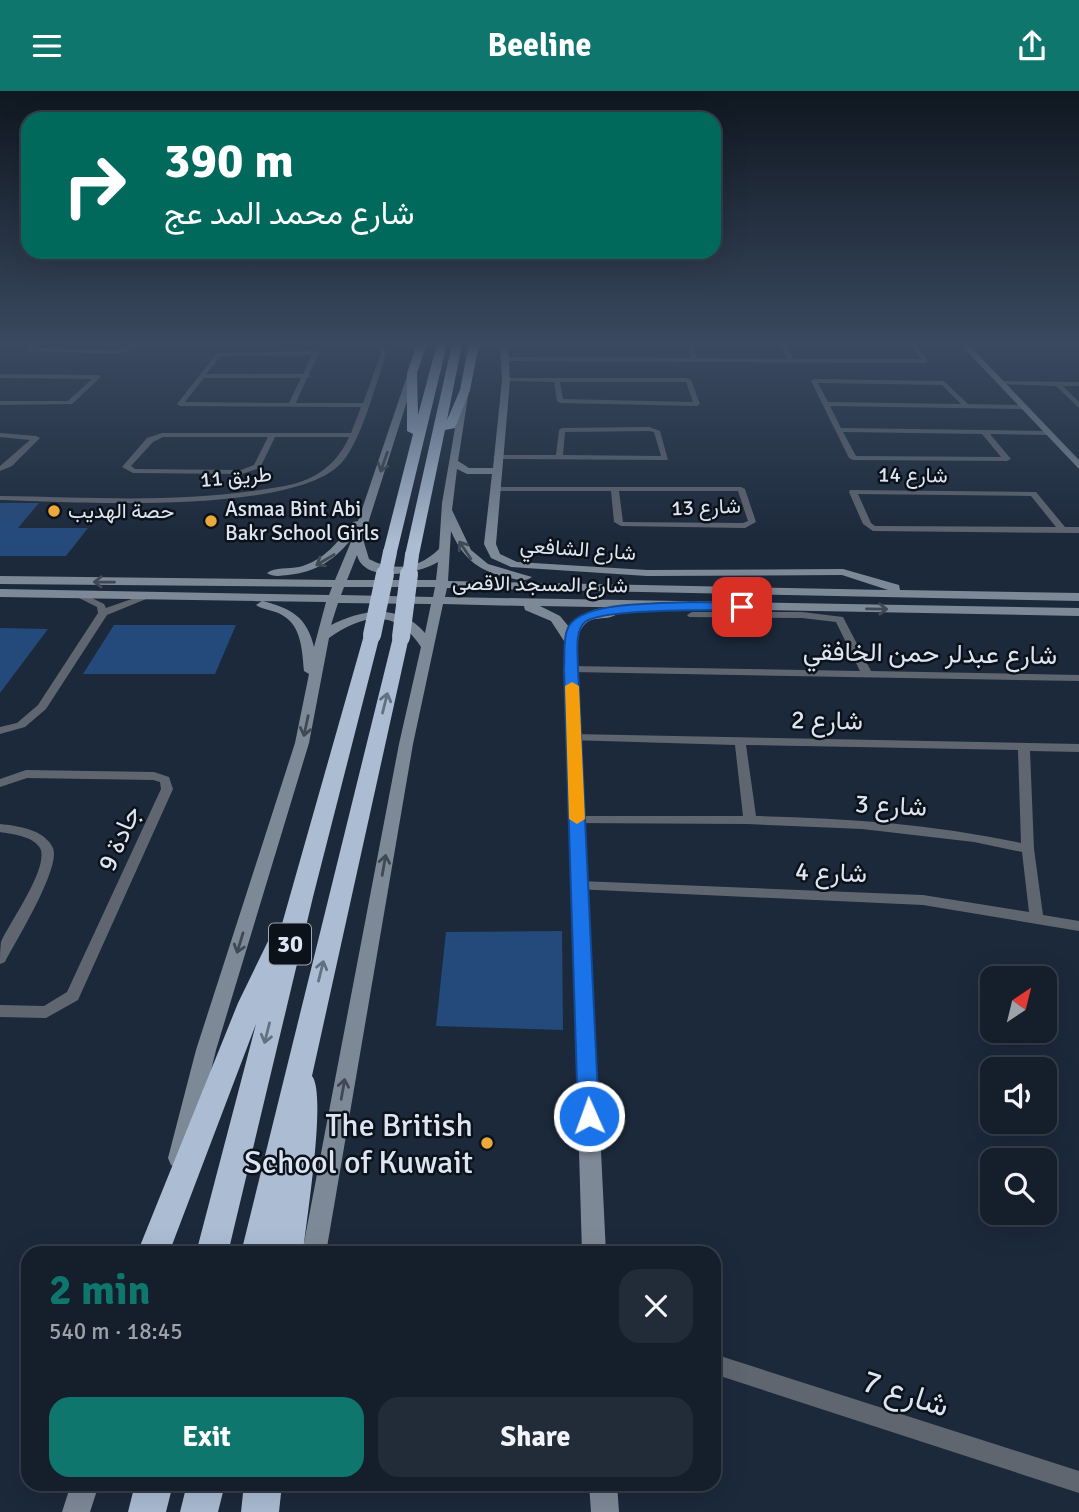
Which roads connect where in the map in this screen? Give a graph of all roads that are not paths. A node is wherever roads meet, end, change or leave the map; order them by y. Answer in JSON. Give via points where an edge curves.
{"nodes":[{"id":1,"x":361,"y":410,"type":"edge"},
{"id":2,"x":400,"y":410,"type":"edge"},
{"id":3,"x":413,"y":410,"type":"edge"},
{"id":4,"x":425,"y":410,"type":"edge"},
{"id":5,"x":443,"y":410,"type":"edge"},
{"id":6,"x":455,"y":410,"type":"edge"},
{"id":7,"x":462,"y":410,"type":"edge"},
{"id":8,"x":502,"y":410,"type":"edge"},
{"id":9,"x":829,"y":410,"type":"edge"},
{"id":10,"x":1026,"y":410,"type":"edge"},
{"id":11,"x":839,"y":430,"type":"junction"},
{"id":12,"x":984,"y":432,"type":"junction"},
{"id":13,"x":1048,"y":433,"type":"junction"},
{"id":14,"x":0,"y":435,"type":"edge"},
{"id":15,"x":273,"y":435,"type":"junction"},
{"id":16,"x":351,"y":435,"type":"junction"},
{"id":17,"x":414,"y":454,"type":"junction"},
{"id":18,"x":434,"y":454,"type":"junction"},
{"id":19,"x":497,"y":457,"type":"junction"},
{"id":20,"x":559,"y":457,"type":"junction"},
{"id":21,"x":455,"y":463,"type":"junction"},
{"id":22,"x":1078,"y":463,"type":"edge"},
{"id":23,"x":0,"y":469,"type":"edge"},
{"id":24,"x":495,"y":471,"type":"junction"},
{"id":25,"x":494,"y":489,"type":"junction"},
{"id":26,"x":615,"y":489,"type":"junction"},
{"id":27,"x":0,"y":498,"type":"edge"},
{"id":28,"x":447,"y":503,"type":"junction"},
{"id":29,"x":368,"y":508,"type":"junction"},
{"id":30,"x":1063,"y":530,"type":"junction"},
{"id":31,"x":1079,"y":530,"type":"edge"},
{"id":32,"x":359,"y":539,"type":"junction"},
{"id":33,"x":443,"y":551,"type":"junction"},
{"id":34,"x":829,"y":572,"type":"junction"},
{"id":35,"x":0,"y":580,"type":"edge"},
{"id":36,"x":131,"y":582,"type":"junction"},
{"id":37,"x":338,"y":582,"type":"junction"},
{"id":38,"x":418,"y":584,"type":"junction"},
{"id":39,"x":647,"y":590,"type":"junction"},
{"id":40,"x":802,"y":591,"type":"junction"},
{"id":41,"x":0,"y":593,"type":"edge"},
{"id":42,"x":440,"y":593,"type":"junction"},
{"id":43,"x":975,"y":595,"type":"junction"},
{"id":44,"x":82,"y":596,"type":"junction"},
{"id":45,"x":1049,"y":596,"type":"junction"},
{"id":46,"x":146,"y":597,"type":"junction"},
{"id":47,"x":1079,"y":597,"type":"edge"},
{"id":48,"x":183,"y":598,"type":"junction"},
{"id":49,"x":331,"y":599,"type":"junction"},
{"id":50,"x":356,"y":600,"type":"junction"},
{"id":51,"x":510,"y":603,"type":"junction"},
{"id":52,"x":691,"y":610,"type":"junction"},
{"id":53,"x":970,"y":610,"type":"junction"},
{"id":54,"x":798,"y":611,"type":"junction"},
{"id":55,"x":1079,"y":612,"type":"edge"},
{"id":56,"x":103,"y":613,"type":"junction"},
{"id":57,"x":321,"y":638,"type":"junction"},
{"id":58,"x":570,"y":641,"type":"junction"},
{"id":59,"x":428,"y":647,"type":"junction"},
{"id":60,"x":571,"y":669,"type":"junction"},
{"id":61,"x":867,"y":674,"type":"junction"},
{"id":62,"x":1079,"y":678,"type":"edge"},
{"id":63,"x":313,"y":688,"type":"junction"},
{"id":64,"x":0,"y":731,"type":"edge"},
{"id":65,"x":573,"y":737,"type":"junction"},
{"id":66,"x":740,"y":741,"type":"junction"},
{"id":67,"x":1024,"y":747,"type":"junction"},
{"id":68,"x":1079,"y":748,"type":"edge"},
{"id":69,"x":0,"y":783,"type":"edge"},
{"id":70,"x":577,"y":820,"type":"junction"},
{"id":71,"x":750,"y":821,"type":"junction"},
{"id":72,"x":0,"y":828,"type":"edge"},
{"id":73,"x":1028,"y":849,"type":"junction"},
{"id":74,"x":580,"y":885,"type":"junction"},
{"id":75,"x":301,"y":897,"type":"junction"},
{"id":76,"x":1036,"y":916,"type":"junction"},
{"id":77,"x":1079,"y":926,"type":"edge"},
{"id":78,"x":6,"y":935,"type":"edge"},
{"id":79,"x":0,"y":958,"type":"edge"},
{"id":80,"x":0,"y":1011,"type":"edge"},
{"id":81,"x":304,"y":1039,"type":"junction"},
{"id":82,"x":156,"y":1246,"type":"edge"},
{"id":83,"x":156,"y":1246,"type":"edge"},
{"id":84,"x":214,"y":1246,"type":"edge"},
{"id":85,"x":259,"y":1246,"type":"edge"},
{"id":86,"x":288,"y":1246,"type":"edge"},
{"id":87,"x":315,"y":1246,"type":"edge"},
{"id":88,"x":594,"y":1246,"type":"edge"},
{"id":89,"x":721,"y":1366,"type":"edge"},
{"id":90,"x":1079,"y":1482,"type":"edge"},
{"id":91,"x":83,"y":1491,"type":"edge"},
{"id":92,"x":152,"y":1491,"type":"edge"},
{"id":93,"x":204,"y":1491,"type":"edge"},
{"id":94,"x":262,"y":1491,"type":"edge"},
{"id":95,"x":273,"y":1491,"type":"edge"},
{"id":96,"x":604,"y":1491,"type":"edge"},
{"id":97,"x":76,"y":1512,"type":"edge"},
{"id":98,"x":147,"y":1512,"type":"edge"},
{"id":99,"x":199,"y":1512,"type":"edge"},
{"id":100,"x":260,"y":1512,"type":"edge"},
{"id":101,"x":269,"y":1512,"type":"edge"},
{"id":102,"x":605,"y":1512,"type":"edge"}],
"edges":[{"from":1,"to":16,"type":"street","name":"طريق 11"},
{"from":2,"to":29,"type":"main road","one_way":true},
{"from":3,"to":17,"type":"highway"},
{"from":4,"to":17,"type":"highway","number":"30"},
{"from":5,"to":18,"type":"highway","number":"30"},
{"from":6,"to":18,"type":"highway"},
{"from":7,"to":21,"type":"main road"},
{"from":8,"to":19,"type":"main road","name":"شارع الشافعي"},
{"from":9,"to":11,"type":"street"},
{"from":10,"to":13,"type":"main road"},
{"from":11,"to":12,"type":"street"},
{"from":11,"to":12,"type":"street","via":[[853,458],[1007,459]]},
{"from":12,"to":13,"type":"street"},
{"from":13,"to":22,"type":"main road"},
{"from":14,"to":23,"type":"street","via":[[36,438]]},
{"from":15,"to":15,"type":"street","via":[[257,466],[242,472],[133,471],[126,467],[149,440],[162,435]]},
{"from":15,"to":16,"type":"street"},
{"from":16,"to":27,"type":"street","name":"طريق 11","via":[[331,470],[277,491],[225,498]]},
{"from":17,"to":75,"type":"highway","number":"30","bridge":true,"via":[[372,635]]},
{"from":81,"to":18,"type":"highway","number":"30","one_way":true,"bridge":true,"via":[[401,637],[412,555]]},
{"from":19,"to":20,"type":"street"},
{"from":19,"to":24,"type":"main road","name":"شارع الشافعي"},
{"from":20,"to":20,"type":"street","via":[[625,457],[665,458],[657,431],[649,429],[562,430]]},
{"from":21,"to":24,"type":"main road","via":[[467,471]]},
{"from":21,"to":28,"type":"main road"},
{"from":24,"to":25,"type":"main road","name":"شارع الشافعي"},
{"from":25,"to":26,"type":"street","name":"شارع 13"},
{"from":25,"to":34,"type":"main road","name":"شارع الشافعي","via":[[490,550],[515,565],[657,573]]},
{"from":26,"to":26,"type":"street","name":"شارع 13","via":[[741,489],[752,522],[745,526],[628,526],[618,521]]},
{"from":28,"to":33,"type":"main road"},
{"from":39,"to":28,"type":"main road","one_way":true,"via":[[516,576],[482,566],[462,547]]},
{"from":29,"to":32,"type":"main road"},
{"from":29,"to":36,"type":"main road","one_way":true,"via":[[338,551],[309,568]]},
{"from":30,"to":30,"type":"street","name":"شارع 14","via":[[873,529],[853,492],[1033,494]]},
{"from":30,"to":31,"type":"street","name":"شارع 14"},
{"from":32,"to":33,"type":"main road","via":[[362,559],[387,570],[424,567]]},
{"from":32,"to":37,"type":"main road"},
{"from":33,"to":42,"type":"main road"},
{"from":34,"to":40,"type":"main road","name":"شارع الشافعي","via":[[845,575],[857,584]]},
{"from":34,"to":43,"type":"main road","name":"شارع الشافعي","via":[[855,573],[904,590]]},
{"from":36,"to":35,"type":"main road","name":"شارع المسجد الاقصى","one_way":true},
{"from":36,"to":37,"type":"main road","name":"شارع المسجد الاقصى"},
{"from":37,"to":38,"type":"main road","name":"شارع المسجد الاقصى"},
{"from":37,"to":49,"type":"main road"},
{"from":38,"to":42,"type":"main road","name":"شارع المسجد الاقصى"},
{"from":38,"to":49,"type":"main road","via":[[350,589]]},
{"from":39,"to":40,"type":"main road","name":"شارع المسجد الاقصى"},
{"from":39,"to":42,"type":"main road","name":"شارع المسجد الاقصى"},
{"from":40,"to":43,"type":"main road","name":"شارع المسجد الاقصى"},
{"from":41,"to":44,"type":"main road","name":"شارع المسجد الاقصى"},
{"from":42,"to":50,"type":"main road","name":"شارع المسجد الاقصى"},
{"from":42,"to":50,"type":"main road"},
{"from":42,"to":51,"type":"main road","name":"شارع المسجد الاقصى"},
{"from":42,"to":59,"type":"main road"},
{"from":43,"to":45,"type":"main road","name":"شارع المسجد الاقصى"},
{"from":44,"to":46,"type":"main road","name":"شارع المسجد الاقصى"},
{"from":44,"to":56,"type":"street","via":[[101,605]]},
{"from":45,"to":47,"type":"main road","name":"شارع المسجد الاقصى"},
{"from":45,"to":53,"type":"main road","via":[[943,600]]},
{"from":46,"to":48,"type":"main road","name":"شارع المسجد الاقصى"},
{"from":46,"to":56,"type":"street"},
{"from":48,"to":49,"type":"main road","name":"شارع المسجد الاقصى"},
{"from":48,"to":63,"type":"main road","via":[[265,605],[296,617],[304,630]]},
{"from":49,"to":50,"type":"main road","name":"شارع المسجد الاقصى"},
{"from":49,"to":57,"type":"main road"},
{"from":51,"to":52,"type":"main road","name":"شارع المسجد الاقصى"},
{"from":51,"to":58,"type":"main road","via":[[552,615],[565,626]]},
{"from":52,"to":54,"type":"main road","name":"شارع المسجد الاقصى"},
{"from":52,"to":58,"type":"main road","via":[[600,613],[575,624]]},
{"from":54,"to":53,"type":"main road","name":"شارع المسجد الاقصى","one_way":true},
{"from":53,"to":55,"type":"main road","name":"شارع المسجد الاقصى"},
{"from":54,"to":61,"type":"street","via":[[840,618]]},
{"from":56,"to":64,"type":"street","via":[[42,707],[21,725]]},
{"from":57,"to":59,"type":"main road","via":[[349,620],[388,615],[414,625]]},
{"from":57,"to":63,"type":"main road"},
{"from":58,"to":60,"type":"main road"},
{"from":87,"to":59,"type":"main road","one_way":true,"via":[[406,744]]},
{"from":60,"to":61,"type":"street","name":"شارع عبدلر حمن الخافقي"},
{"from":60,"to":65,"type":"main road"},
{"from":61,"to":62,"type":"street","name":"شارع عبدلر حمن الخافقي"},
{"from":63,"to":82,"type":"main road","one_way":true,"via":[[302,743],[206,1050]]},
{"from":65,"to":66,"type":"street","name":"شارع 2"},
{"from":65,"to":70,"type":"main road"},
{"from":66,"to":67,"type":"street","name":"شارع 2"},
{"from":66,"to":71,"type":"street"},
{"from":67,"to":68,"type":"street","name":"شارع 2"},
{"from":67,"to":73,"type":"street"},
{"from":69,"to":80,"type":"street","name":"جادة 9","via":[[26,774],[154,776],[165,781],[167,789],[73,996],[46,1012]]},
{"from":70,"to":71,"type":"street","name":"شارع 3"},
{"from":70,"to":74,"type":"main road"},
{"from":71,"to":73,"type":"street","name":"شارع 3","via":[[934,830]]},
{"from":72,"to":78,"type":"street","via":[[22,830],[45,845],[48,856],[43,875]]},
{"from":73,"to":76,"type":"street"},
{"from":74,"to":76,"type":"street","name":"شارع 4","via":[[923,900]]},
{"from":74,"to":88,"type":"main road"},
{"from":75,"to":83,"type":"highway","via":[[251,1003]]},
{"from":75,"to":84,"type":"highway","number":"30","one_way":true},
{"from":76,"to":77,"type":"street","name":"شارع 4"},
{"from":78,"to":79,"type":"street"},
{"from":81,"to":85,"type":"highway","number":"30"},
{"from":81,"to":86,"type":"highway","via":[[303,1117]]},
{"from":89,"to":90,"type":"street","name":"شارع 7"},
{"from":91,"to":97,"type":"main road"},
{"from":92,"to":98,"type":"highway"},
{"from":93,"to":99,"type":"highway"},
{"from":94,"to":100,"type":"highway"},
{"from":95,"to":101,"type":"main road"},
{"from":96,"to":102,"type":"main road"}]}
